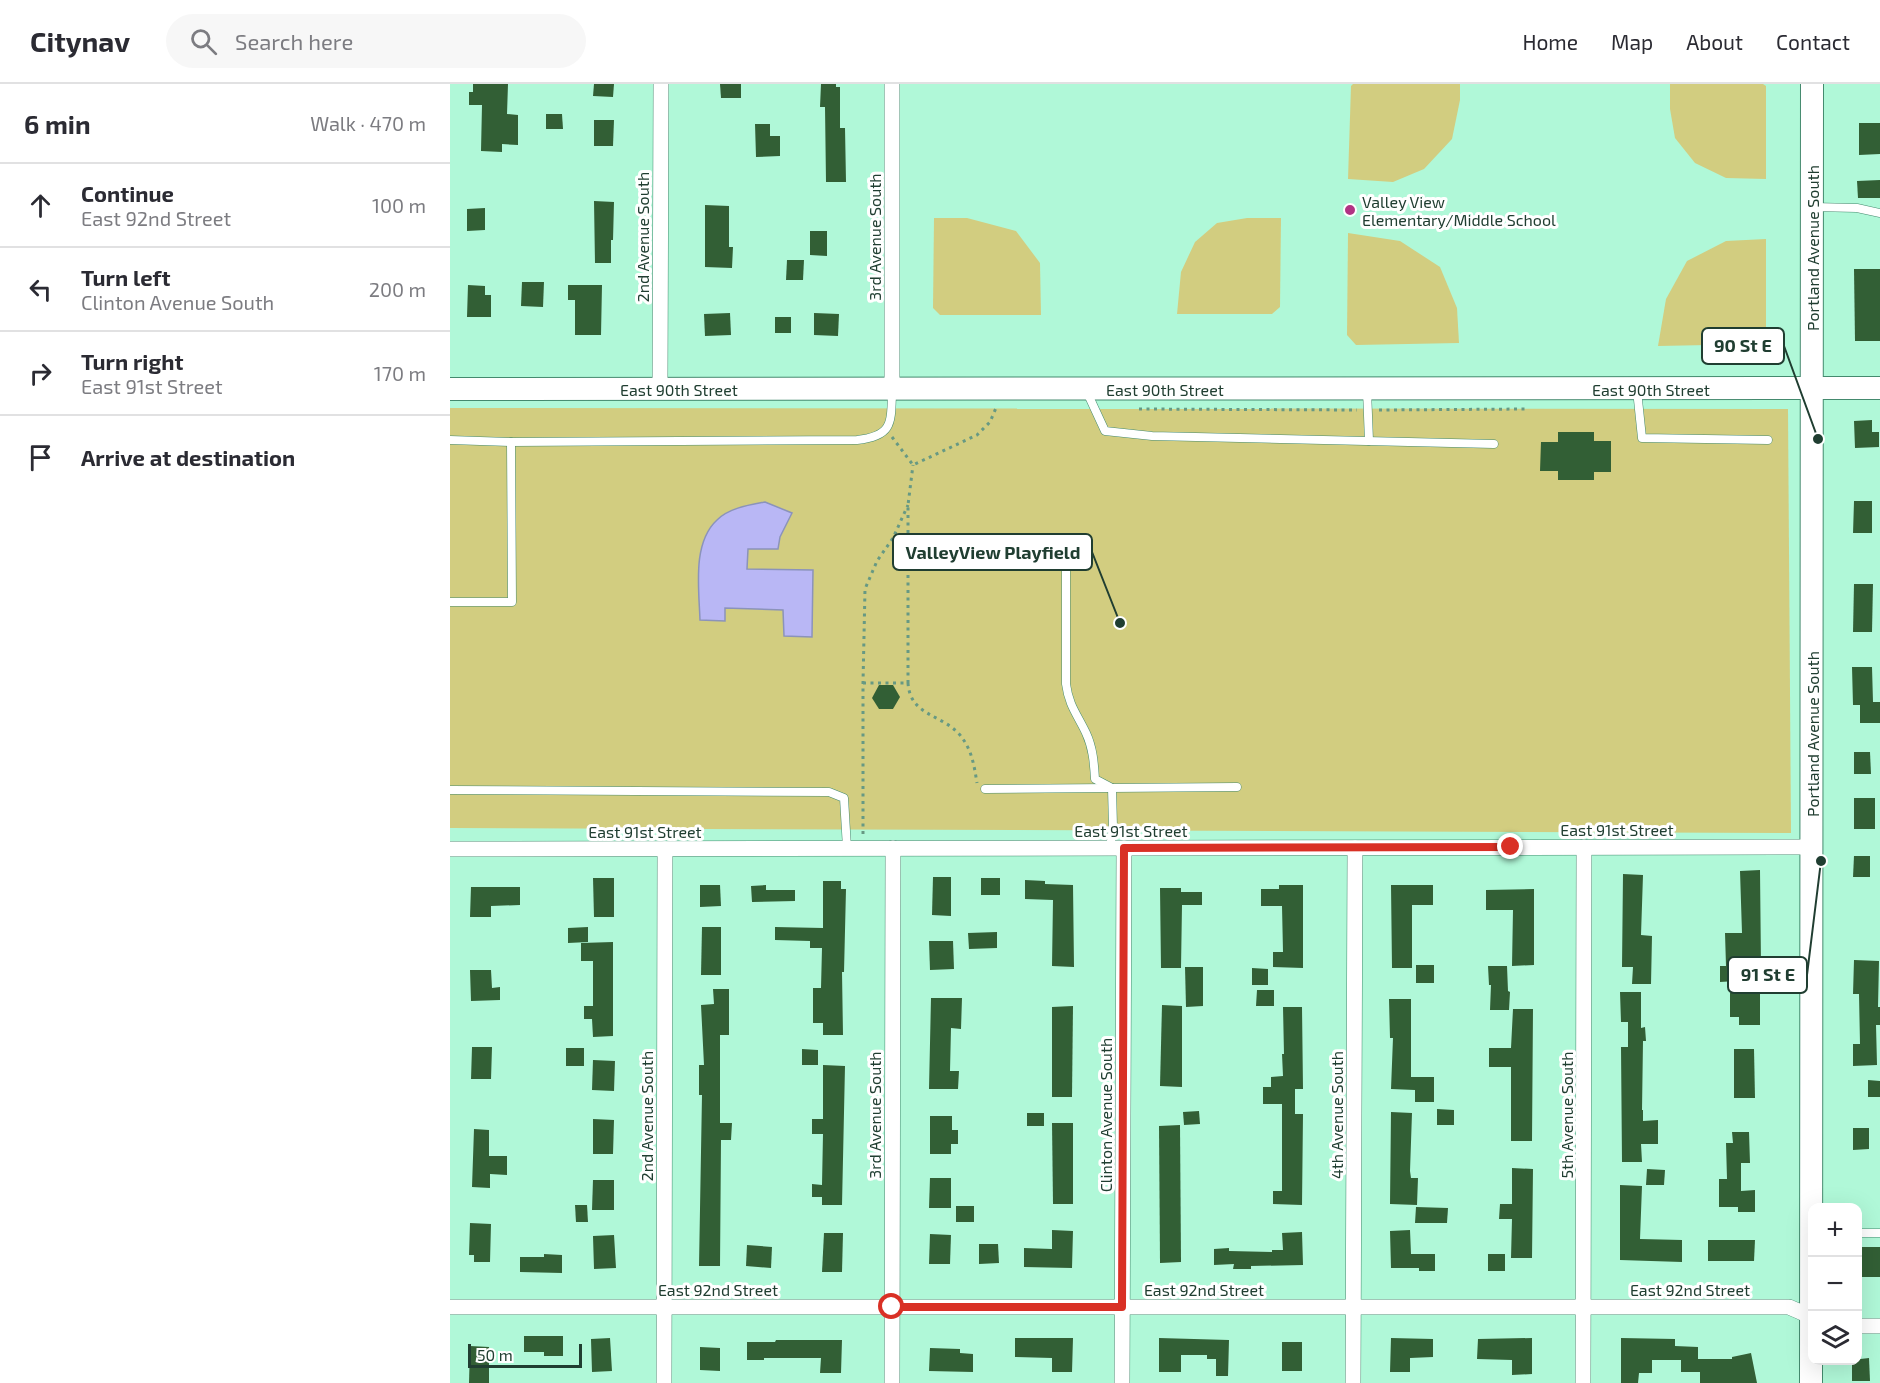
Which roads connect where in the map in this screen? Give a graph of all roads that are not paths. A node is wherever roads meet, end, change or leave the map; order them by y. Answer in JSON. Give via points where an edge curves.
{"nodes":[{"id":1,"x":661,"y":84,"type":"edge"},
{"id":2,"x":892,"y":84,"type":"edge"},
{"id":3,"x":1812,"y":84,"type":"edge"},
{"id":4,"x":1812,"y":207,"type":"junction"},
{"id":5,"x":1880,"y":213,"type":"edge"},
{"id":6,"x":1812,"y":388,"type":"junction"},
{"id":7,"x":1880,"y":388,"type":"edge"},
{"id":8,"x":450,"y":389,"type":"edge"},
{"id":9,"x":660,"y":389,"type":"junction"},
{"id":10,"x":892,"y":389,"type":"junction"},
{"id":11,"x":1086,"y":389,"type":"junction"},
{"id":12,"x":1637,"y":389,"type":"junction"},
{"id":13,"x":1367,"y":399,"type":"junction"},
{"id":14,"x":450,"y":440,"type":"edge"},
{"id":15,"x":1768,"y":440,"type":"dead end"},
{"id":16,"x":1369,"y":441,"type":"junction"},
{"id":17,"x":511,"y":442,"type":"junction"},
{"id":18,"x":1494,"y":444,"type":"dead end"},
{"id":19,"x":1066,"y":549,"type":"dead end"},
{"id":20,"x":450,"y":602,"type":"edge"},
{"id":21,"x":1237,"y":787,"type":"dead end"},
{"id":22,"x":1112,"y":788,"type":"junction"},
{"id":23,"x":985,"y":789,"type":"road end"},
{"id":24,"x":450,"y":790,"type":"edge"},
{"id":25,"x":1584,"y":847,"type":"junction"},
{"id":26,"x":1812,"y":847,"type":"junction"},
{"id":27,"x":847,"y":848,"type":"junction"},
{"id":28,"x":893,"y":848,"type":"junction"},
{"id":29,"x":1117,"y":848,"type":"junction"},
{"id":30,"x":1355,"y":848,"type":"junction"},
{"id":31,"x":450,"y":849,"type":"edge"},
{"id":32,"x":665,"y":849,"type":"junction"},
{"id":33,"x":1812,"y":1203,"type":"edge"},
{"id":34,"x":1862,"y":1233,"type":"edge"},
{"id":35,"x":1880,"y":1233,"type":"edge"},
{"id":36,"x":1812,"y":1257,"type":"edge"},
{"id":37,"x":450,"y":1307,"type":"edge"},
{"id":38,"x":664,"y":1307,"type":"junction"},
{"id":39,"x":892,"y":1307,"type":"junction"},
{"id":40,"x":1122,"y":1307,"type":"junction"},
{"id":41,"x":1353,"y":1307,"type":"junction"},
{"id":42,"x":1583,"y":1307,"type":"junction"},
{"id":43,"x":1812,"y":1311,"type":"edge"},
{"id":44,"x":1808,"y":1314,"type":"edge"},
{"id":45,"x":1862,"y":1326,"type":"edge"},
{"id":46,"x":1880,"y":1326,"type":"edge"},
{"id":47,"x":1811,"y":1365,"type":"edge"},
{"id":48,"x":663,"y":1383,"type":"edge"},
{"id":49,"x":892,"y":1383,"type":"edge"},
{"id":50,"x":1122,"y":1383,"type":"edge"},
{"id":51,"x":1353,"y":1383,"type":"edge"},
{"id":52,"x":1583,"y":1383,"type":"edge"},
{"id":53,"x":1811,"y":1383,"type":"edge"}],
"edges":[{"from":1,"to":9,"type":"street","name":"2nd Avenue South"},
{"from":2,"to":10,"type":"street","name":"3rd Avenue South"},
{"from":3,"to":4,"type":"street","name":"Portland Avenue South"},
{"from":4,"to":5,"type":"lane"},
{"from":4,"to":6,"type":"street","name":"Portland Avenue South"},
{"from":6,"to":7,"type":"street","name":"East 90th Street"},
{"from":6,"to":12,"type":"street","name":"East 90th Street"},
{"from":6,"to":26,"type":"street","name":"Portland Avenue South"},
{"from":8,"to":9,"type":"street","name":"East 90th Street"},
{"from":9,"to":10,"type":"street","name":"East 90th Street"},
{"from":10,"to":11,"type":"street","name":"East 90th Street"},
{"from":10,"to":17,"type":"lane","via":[[891,420],[887,429],[872,438]]},
{"from":11,"to":13,"type":"street","name":"East 90th Street"},
{"from":11,"to":16,"type":"lane","via":[[1105,431],[1152,436]]},
{"from":12,"to":13,"type":"street","name":"East 90th Street"},
{"from":12,"to":15,"type":"lane","via":[[1642,438]]},
{"from":13,"to":16,"type":"lane"},
{"from":14,"to":17,"type":"lane"},
{"from":16,"to":18,"type":"lane"},
{"from":17,"to":20,"type":"lane","via":[[512,602]]},
{"from":19,"to":22,"type":"lane","via":[[1069,702],[1087,734],[1095,779]]},
{"from":21,"to":22,"type":"lane"},
{"from":22,"to":23,"type":"lane"},
{"from":22,"to":29,"type":"lane"},
{"from":24,"to":27,"type":"lane","via":[[829,792],[844,798]]},
{"from":25,"to":26,"type":"street","name":"East 91st Street"},
{"from":25,"to":30,"type":"street","name":"East 91st Street"},
{"from":25,"to":42,"type":"street","name":"5th Avenue South"},
{"from":26,"to":33,"type":"street","name":"Portland Avenue South"},
{"from":27,"to":28,"type":"street","name":"East 91st Street"},
{"from":27,"to":32,"type":"street","name":"East 91st Street"},
{"from":28,"to":29,"type":"street","name":"East 91st Street"},
{"from":28,"to":39,"type":"street","name":"3rd Avenue South"},
{"from":29,"to":30,"type":"street","name":"East 91st Street"},
{"from":29,"to":40,"type":"street","name":"Clinton Avenue South"},
{"from":30,"to":41,"type":"street","name":"4th Avenue South"},
{"from":31,"to":32,"type":"street","name":"East 91st Street"},
{"from":32,"to":38,"type":"street","name":"2nd Avenue South"},
{"from":34,"to":35,"type":"lane"},
{"from":36,"to":43,"type":"street","name":"Portland Avenue South"},
{"from":37,"to":38,"type":"street","name":"East 92nd Street"},
{"from":38,"to":39,"type":"street","name":"East 92nd Street"},
{"from":38,"to":48,"type":"street","name":"2nd Avenue South"},
{"from":39,"to":40,"type":"street","name":"East 92nd Street"},
{"from":39,"to":49,"type":"street","name":"3rd Avenue South"},
{"from":40,"to":41,"type":"street","name":"East 92nd Street"},
{"from":40,"to":50,"type":"street","name":"Clinton Avenue South"},
{"from":41,"to":42,"type":"street","name":"East 92nd Street"},
{"from":41,"to":51,"type":"street","name":"4th Avenue South"},
{"from":42,"to":44,"type":"street","name":"East 92nd Street","via":[[1789,1307]]},
{"from":42,"to":52,"type":"street","name":"5th Avenue South"},
{"from":45,"to":46,"type":"street"},
{"from":47,"to":53,"type":"street","name":"Portland Avenue South"}]}
